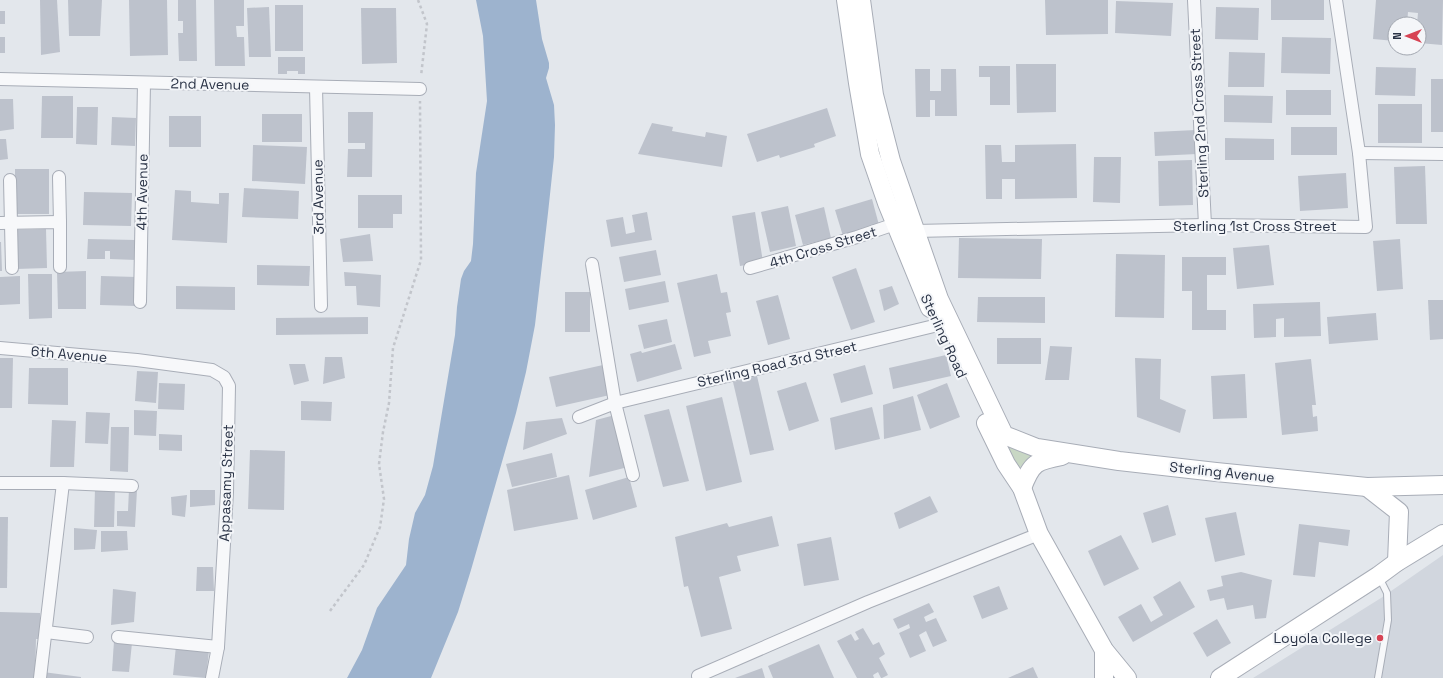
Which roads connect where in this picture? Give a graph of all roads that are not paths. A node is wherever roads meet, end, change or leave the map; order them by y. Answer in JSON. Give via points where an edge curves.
{"nodes":[{"id":1,"x":846,"y":0,"type":"edge"},
{"id":2,"x":861,"y":0,"type":"edge"},
{"id":3,"x":1194,"y":0,"type":"edge"},
{"id":4,"x":1336,"y":0,"type":"edge"},
{"id":5,"x":0,"y":80,"type":"edge"},
{"id":6,"x":144,"y":83,"type":"junction"},
{"id":7,"x":316,"y":87,"type":"junction"},
{"id":8,"x":420,"y":89,"type":"road end"},
{"id":9,"x":1359,"y":153,"type":"junction"},
{"id":10,"x":1443,"y":154,"type":"edge"},
{"id":11,"x":59,"y":177,"type":"dead end"},
{"id":12,"x":10,"y":180,"type":"dead end"},
{"id":13,"x":60,"y":222,"type":"junction"},
{"id":14,"x":5,"y":223,"type":"edge"},
{"id":15,"x":895,"y":224,"type":"junction"},
{"id":16,"x":1205,"y":226,"type":"junction"},
{"id":17,"x":915,"y":231,"type":"junction"},
{"id":18,"x":592,"y":264,"type":"dead end"},
{"id":19,"x":60,"y":267,"type":"dead end"},
{"id":20,"x":12,"y":268,"type":"dead end"},
{"id":21,"x":750,"y":268,"type":"dead end"},
{"id":22,"x":140,"y":302,"type":"dead end"},
{"id":23,"x":321,"y":306,"type":"dead end"},
{"id":24,"x":938,"y":325,"type":"junction"},
{"id":25,"x":0,"y":348,"type":"edge"},
{"id":26,"x":138,"y":360,"type":"joint"},
{"id":27,"x":615,"y":403,"type":"junction"},
{"id":28,"x":579,"y":417,"type":"dead end"},
{"id":29,"x":1004,"y":435,"type":"joint"},
{"id":30,"x":1077,"y":454,"type":"junction"},
{"id":31,"x":633,"y":475,"type":"dead end"},
{"id":32,"x":0,"y":483,"type":"edge"},
{"id":33,"x":63,"y":483,"type":"junction"},
{"id":34,"x":1443,"y":485,"type":"edge"},
{"id":35,"x":132,"y":486,"type":"dead end"},
{"id":36,"x":1367,"y":487,"type":"junction"},
{"id":37,"x":1022,"y":488,"type":"junction"},
{"id":38,"x":1039,"y":534,"type":"junction"},
{"id":39,"x":1443,"y":534,"type":"edge"},
{"id":40,"x":1397,"y":562,"type":"junction"},
{"id":41,"x":1378,"y":576,"type":"junction"},
{"id":42,"x":46,"y":632,"type":"junction"},
{"id":43,"x":87,"y":637,"type":"dead end"},
{"id":44,"x":118,"y":637,"type":"dead end"},
{"id":45,"x":218,"y":647,"type":"junction"},
{"id":46,"x":1104,"y":650,"type":"junction"},
{"id":47,"x":698,"y":676,"type":"dead end"},
{"id":48,"x":40,"y":678,"type":"edge"},
{"id":49,"x":212,"y":678,"type":"edge"},
{"id":50,"x":1104,"y":678,"type":"edge"},
{"id":51,"x":1127,"y":678,"type":"edge"},
{"id":52,"x":1220,"y":678,"type":"edge"},
{"id":53,"x":1378,"y":678,"type":"edge"}],
"edges":[{"from":1,"to":15,"type":"main road","name":"Sterling Road","via":[[870,154]]},
{"from":2,"to":17,"type":"main road","name":"Sterling Road","via":[[874,95],[891,161]]},
{"from":3,"to":16,"type":"street","name":"Sterling 2nd Cross Street"},
{"from":4,"to":9,"type":"street","name":"Sterling 1st Cross Street"},
{"from":5,"to":6,"type":"street","name":"2nd Avenue"},
{"from":6,"to":7,"type":"street","name":"2nd Avenue"},
{"from":6,"to":22,"type":"street","name":"4th Avenue"},
{"from":7,"to":8,"type":"street","name":"2nd Avenue"},
{"from":7,"to":23,"type":"street","name":"3rd Avenue"},
{"from":9,"to":10,"type":"street"},
{"from":9,"to":16,"type":"street","name":"Sterling 1st Cross Street","via":[[1366,227]]},
{"from":11,"to":13,"type":"street"},
{"from":12,"to":14,"type":"street"},
{"from":13,"to":14,"type":"street"},
{"from":13,"to":19,"type":"street"},
{"from":14,"to":20,"type":"street"},
{"from":15,"to":21,"type":"street","name":"4th Cross Street"},
{"from":15,"to":24,"type":"main road","name":"Sterling Road"},
{"from":16,"to":17,"type":"street","name":"Sterling 1st Cross Street"},
{"from":17,"to":29,"type":"main road","name":"Sterling Road","via":[[939,299]]},
{"from":18,"to":27,"type":"street"},
{"from":24,"to":27,"type":"street","name":"Sterling Road 3rd Street"},
{"from":24,"to":37,"type":"main road","name":"Sterling Road","via":[[1006,464]]},
{"from":25,"to":26,"type":"street","name":"6th Avenue"},
{"from":26,"to":45,"type":"street","name":"Appasamy Street","via":[[212,370],[224,377],[229,386]]},
{"from":27,"to":28,"type":"street","name":"Sterling Road 3rd Street"},
{"from":27,"to":31,"type":"street"},
{"from":29,"to":30,"type":"main road","name":"Sterling Avenue","via":[[1038,448]]},
{"from":30,"to":36,"type":"main road","name":"Sterling Avenue","via":[[1216,472]]},
{"from":30,"to":37,"type":"main road","via":[[1041,460],[1029,471]]},
{"from":32,"to":33,"type":"street"},
{"from":33,"to":35,"type":"street"},
{"from":33,"to":42,"type":"street"},
{"from":34,"to":36,"type":"main road","name":"Sterling Avenue"},
{"from":36,"to":40,"type":"main road","via":[[1399,512]]},
{"from":37,"to":38,"type":"main road","name":"Sterling Road"},
{"from":38,"to":46,"type":"main road","name":"Sterling Road"},
{"from":38,"to":47,"type":"street","via":[[868,602]]},
{"from":39,"to":40,"type":"main road"},
{"from":40,"to":41,"type":"main road"},
{"from":41,"to":52,"type":"main road"},
{"from":41,"to":53,"type":"lane","via":[[1387,593],[1388,620]]},
{"from":42,"to":43,"type":"street"},
{"from":42,"to":48,"type":"street"},
{"from":44,"to":45,"type":"street"},
{"from":45,"to":49,"type":"street","name":"Appasamy Street"},
{"from":46,"to":50,"type":"main road"},
{"from":46,"to":51,"type":"main road","name":"Sterling Road"}]}
